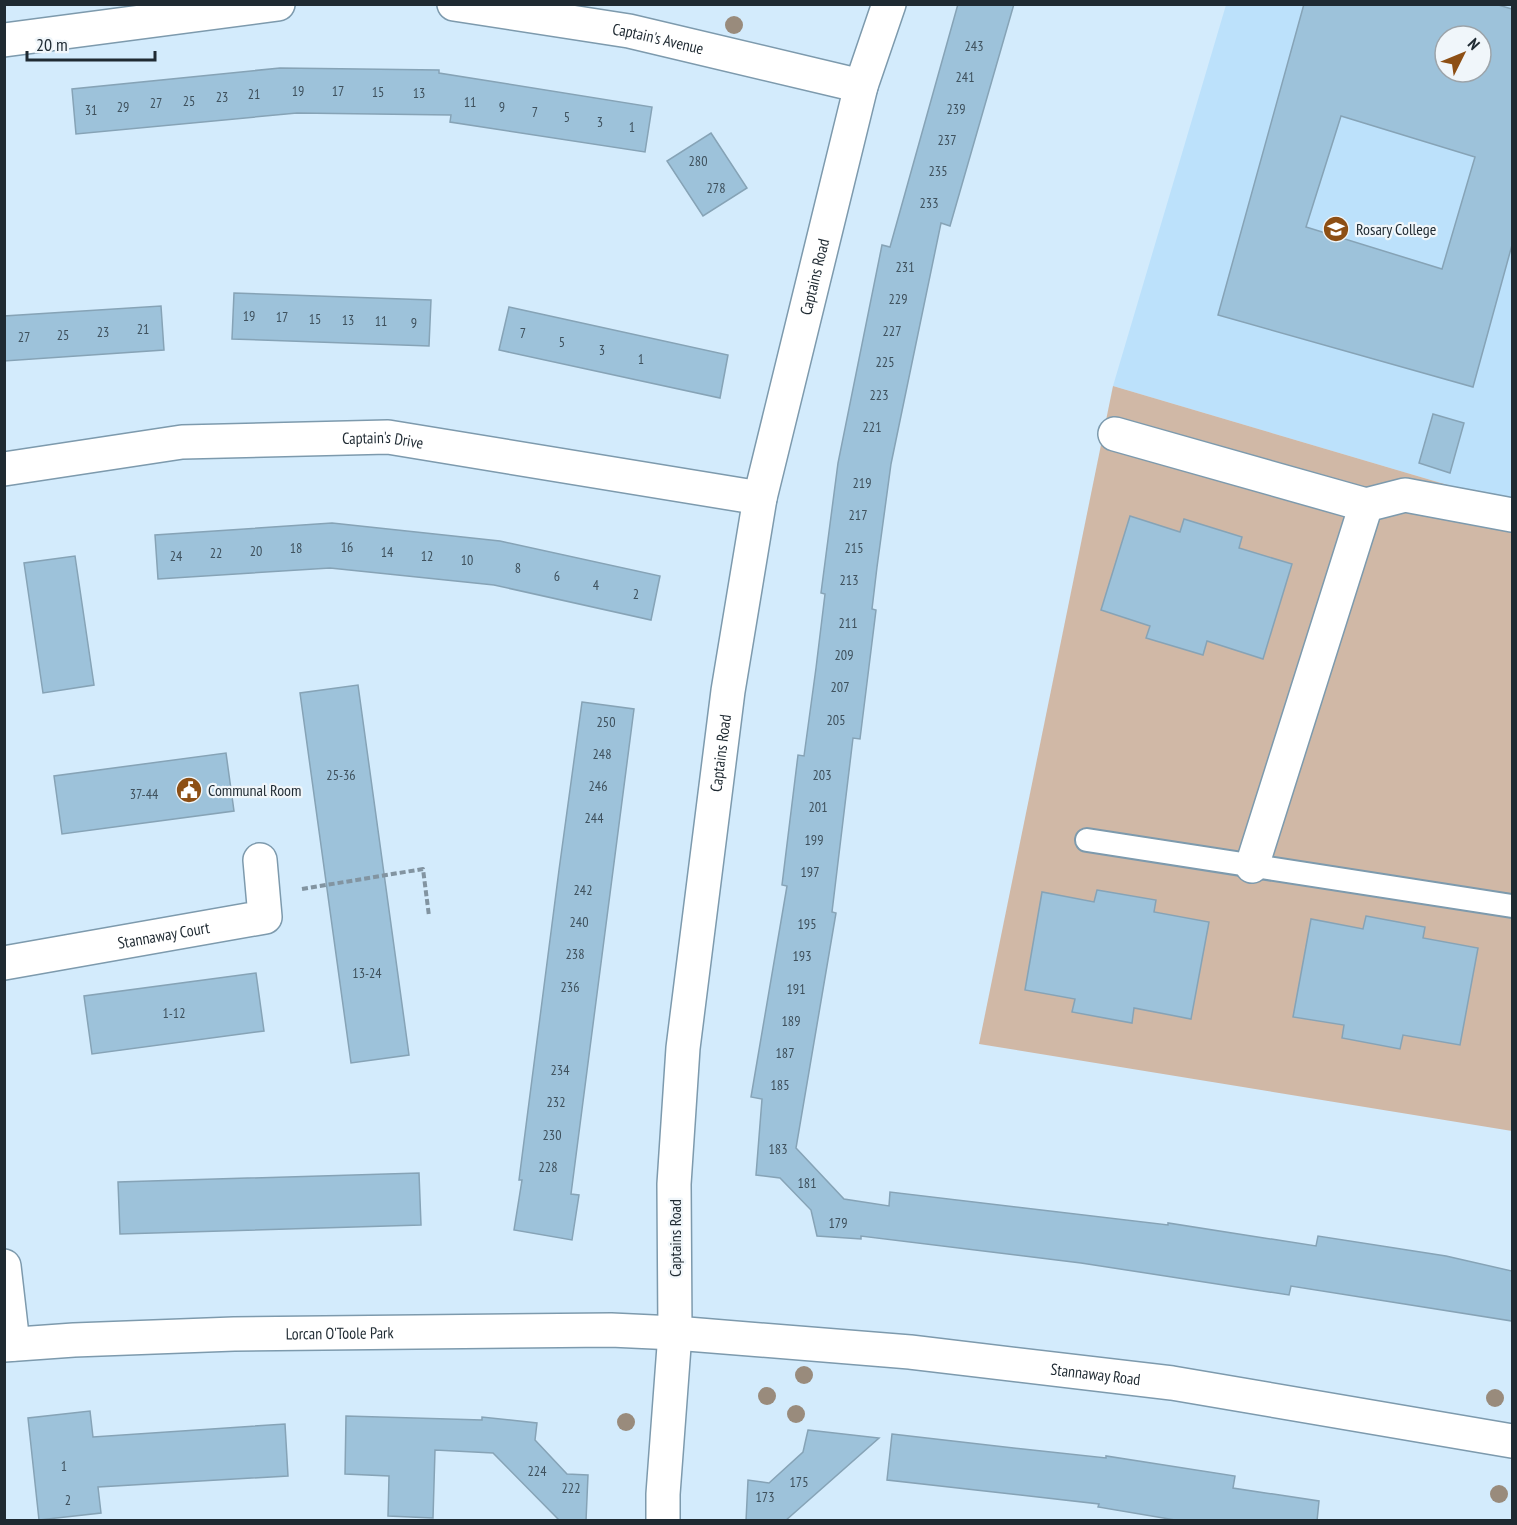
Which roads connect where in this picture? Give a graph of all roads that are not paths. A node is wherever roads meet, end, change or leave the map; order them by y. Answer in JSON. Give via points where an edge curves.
{"nodes":[{"id":1,"x":278,"y":4,"type":"edge"},
{"id":2,"x":454,"y":4,"type":"edge"},
{"id":3,"x":889,"y":4,"type":"edge"},
{"id":4,"x":4,"y":40,"type":"edge"},
{"id":5,"x":861,"y":86,"type":"junction"},
{"id":6,"x":1115,"y":434,"type":"dead end"},
{"id":7,"x":4,"y":469,"type":"edge"},
{"id":8,"x":760,"y":498,"type":"junction"},
{"id":9,"x":1366,"y":506,"type":"junction"},
{"id":10,"x":1512,"y":515,"type":"edge"},
{"id":11,"x":1087,"y":840,"type":"dead end"},
{"id":12,"x":260,"y":860,"type":"dead end"},
{"id":13,"x":1252,"y":866,"type":"junction"},
{"id":14,"x":1512,"y":906,"type":"edge"},
{"id":15,"x":4,"y":963,"type":"edge"},
{"id":16,"x":4,"y":1266,"type":"edge"},
{"id":17,"x":675,"y":1333,"type":"junction"},
{"id":18,"x":9,"y":1344,"type":"edge"},
{"id":19,"x":1512,"y":1441,"type":"edge"},
{"id":20,"x":663,"y":1521,"type":"edge"}],
"edges":[{"from":1,"to":4,"type":"street"},
{"from":2,"to":5,"type":"street","name":"Captain's Avenue","via":[[629,31]]},
{"from":3,"to":5,"type":"street","name":"Captains Road"},
{"from":5,"to":8,"type":"street","name":"Captains Road"},
{"from":6,"to":9,"type":"street"},
{"from":7,"to":8,"type":"street","name":"Captain's Drive","via":[[182,442],[388,437]]},
{"from":8,"to":17,"type":"street","name":"Captains Road","via":[[728,691],[683,1048],[674,1184]]},
{"from":9,"to":10,"type":"street","via":[[1405,495]]},
{"from":9,"to":13,"type":"street"},
{"from":11,"to":13,"type":"lane"},
{"from":12,"to":15,"type":"street","name":"Stannaway Court","via":[[265,917]]},
{"from":13,"to":14,"type":"lane"},
{"from":16,"to":18,"type":"street"},
{"from":17,"to":18,"type":"street","name":"Lorcan O'Toole Park","via":[[611,1330],[234,1334]]},
{"from":17,"to":19,"type":"street","name":"Stannaway Road","via":[[910,1352],[1172,1383]]},
{"from":17,"to":20,"type":"street","name":"Captains Road"}]}
